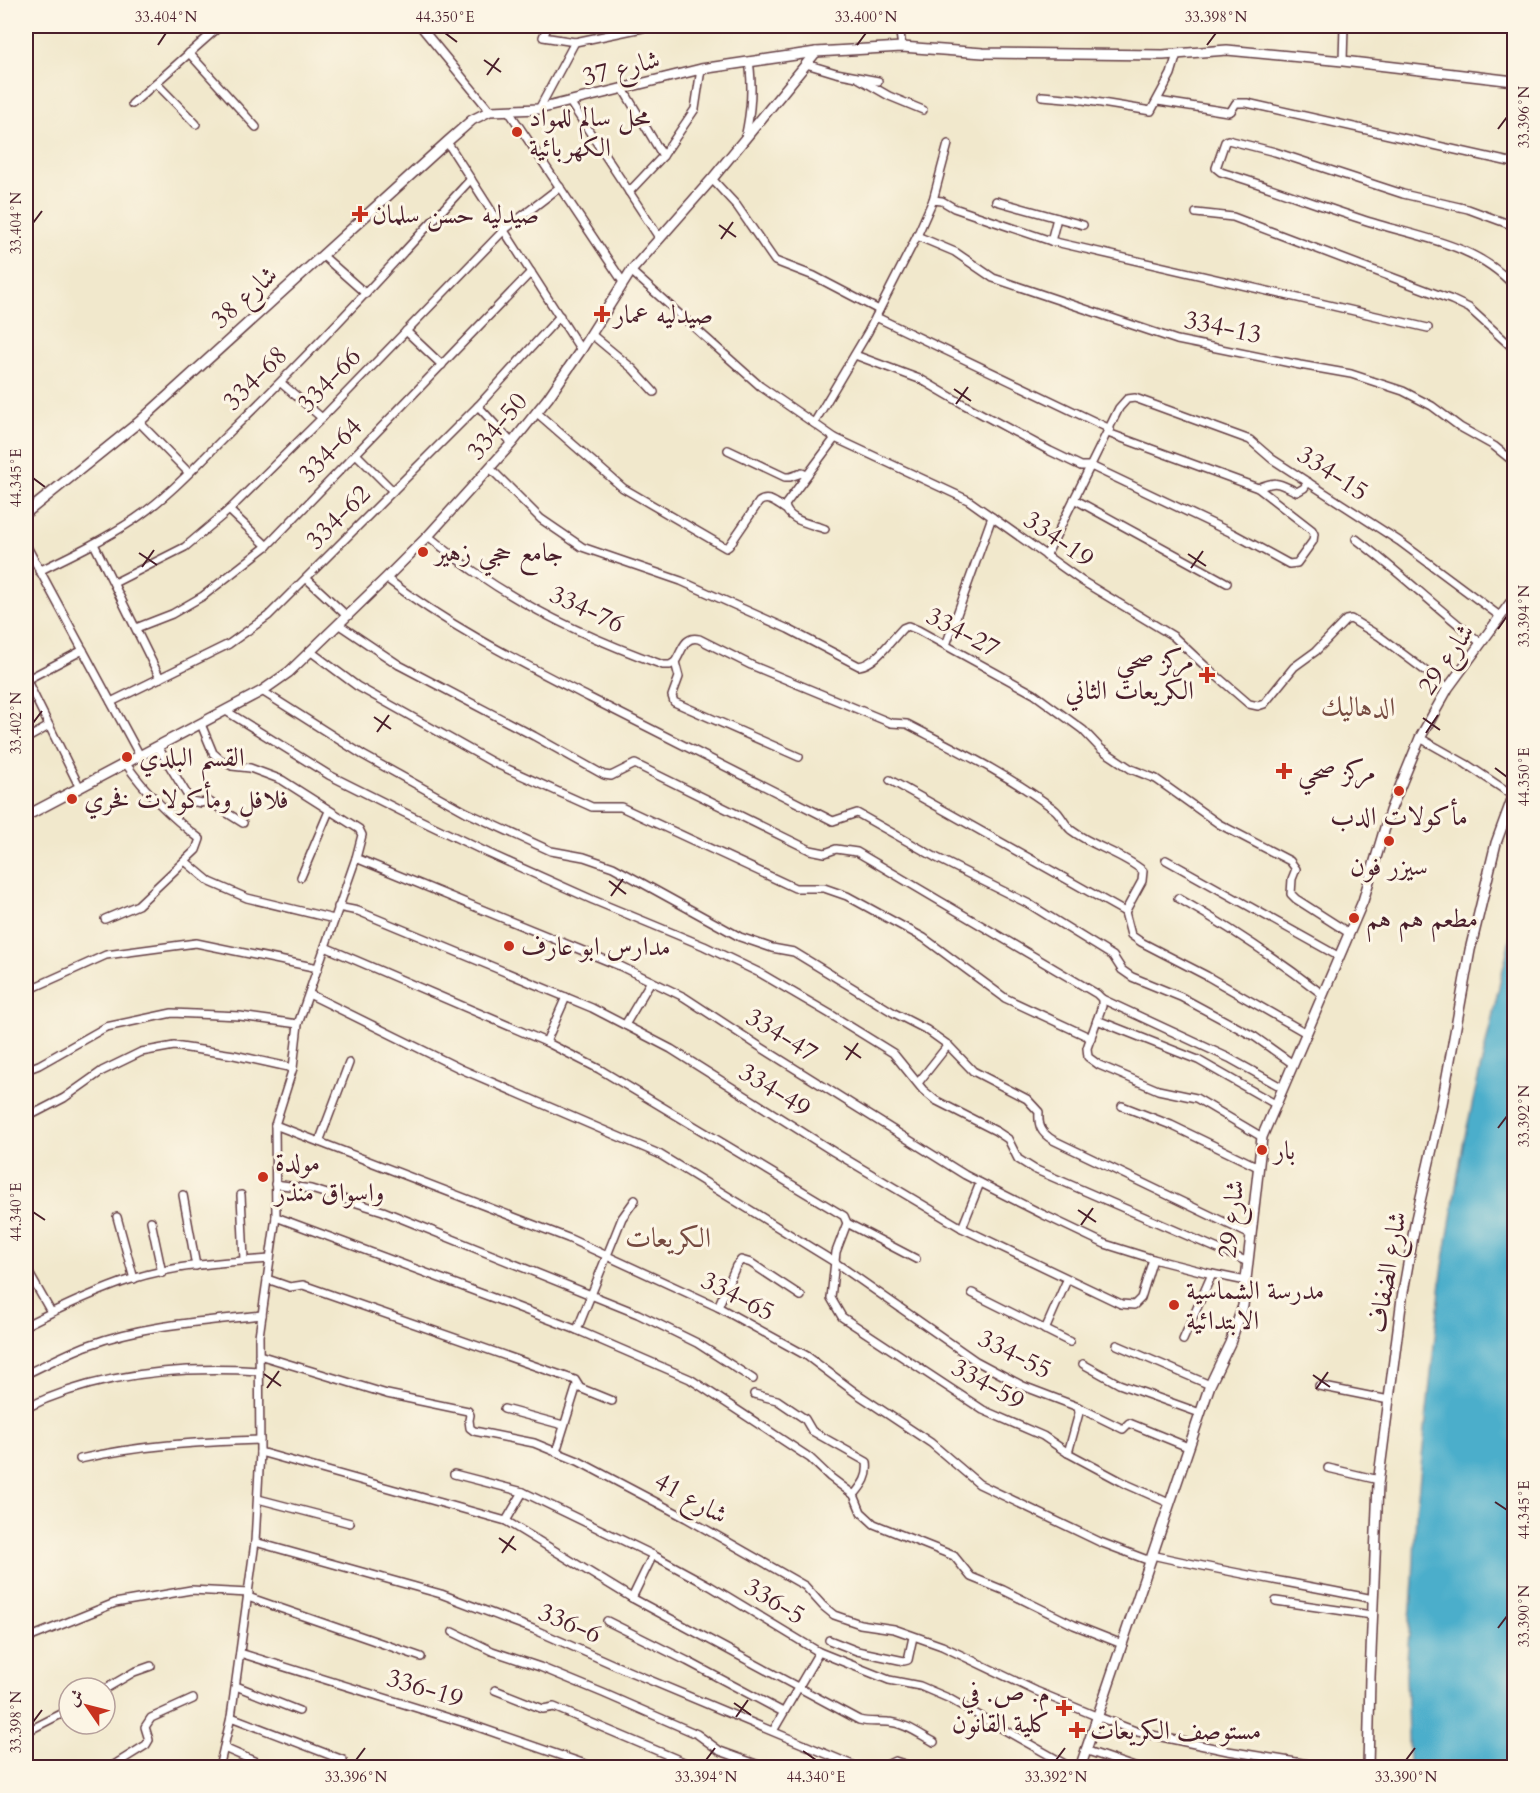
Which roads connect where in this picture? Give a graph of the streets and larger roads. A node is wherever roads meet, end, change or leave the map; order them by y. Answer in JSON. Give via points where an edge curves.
{"nodes":[{"id":1,"x":220,"y":26,"type":"edge"},
{"id":2,"x":420,"y":26,"type":"edge"},
{"id":3,"x":548,"y":26,"type":"edge"},
{"id":4,"x":652,"y":26,"type":"edge"},
{"id":5,"x":899,"y":26,"type":"edge"},
{"id":6,"x":1344,"y":26,"type":"edge"},
{"id":7,"x":575,"y":42,"type":"junction"},
{"id":8,"x":902,"y":47,"type":"junction"},
{"id":9,"x":816,"y":52,"type":"junction"},
{"id":10,"x":189,"y":53,"type":"junction"},
{"id":11,"x":1177,"y":54,"type":"junction"},
{"id":12,"x":749,"y":61,"type":"junction"},
{"id":13,"x":1343,"y":61,"type":"junction"},
{"id":14,"x":806,"y":64,"type":"junction"},
{"id":15,"x":701,"y":69,"type":"junction"},
{"id":16,"x":856,"y":77,"type":"junction"},
{"id":17,"x":878,"y":81,"type":"dead end"},
{"id":18,"x":1515,"y":81,"type":"edge"},
{"id":19,"x":156,"y":83,"type":"junction"},
{"id":20,"x":623,"y":89,"type":"junction"},
{"id":21,"x":1042,"y":96,"type":"dead end"},
{"id":22,"x":1158,"y":101,"type":"junction"},
{"id":23,"x":570,"y":102,"type":"junction"},
{"id":24,"x":132,"y":104,"type":"dead end"},
{"id":25,"x":508,"y":110,"type":"junction"},
{"id":26,"x":539,"y":110,"type":"junction"},
{"id":27,"x":922,"y":110,"type":"dead end"},
{"id":28,"x":490,"y":111,"type":"junction"},
{"id":29,"x":196,"y":124,"type":"dead end"},
{"id":30,"x":256,"y":127,"type":"dead end"},
{"id":31,"x":744,"y":140,"type":"junction"},
{"id":32,"x":447,"y":142,"type":"junction"},
{"id":33,"x":948,"y":144,"type":"dead end"},
{"id":34,"x":663,"y":156,"type":"junction"},
{"id":35,"x":1515,"y":163,"type":"edge"},
{"id":36,"x":471,"y":179,"type":"junction"},
{"id":37,"x":712,"y":179,"type":"junction"},
{"id":38,"x":560,"y":187,"type":"junction"},
{"id":39,"x":629,"y":192,"type":"junction"},
{"id":40,"x":933,"y":200,"type":"junction"},
{"id":41,"x":996,"y":201,"type":"dead end"},
{"id":42,"x":1196,"y":213,"type":"dead end"},
{"id":43,"x":1057,"y":218,"type":"junction"},
{"id":44,"x":1083,"y":225,"type":"dead end"},
{"id":45,"x":1515,"y":226,"type":"edge"},
{"id":46,"x":504,"y":230,"type":"junction"},
{"id":47,"x":917,"y":236,"type":"junction"},
{"id":48,"x":660,"y":239,"type":"junction"},
{"id":49,"x":1051,"y":241,"type":"junction"},
{"id":50,"x":322,"y":255,"type":"junction"},
{"id":51,"x":631,"y":270,"type":"junction"},
{"id":52,"x":531,"y":272,"type":"junction"},
{"id":53,"x":623,"y":282,"type":"junction"},
{"id":54,"x":1514,"y":283,"type":"edge"},
{"id":55,"x":366,"y":294,"type":"junction"},
{"id":56,"x":878,"y":314,"type":"junction"},
{"id":57,"x":560,"y":316,"type":"junction"},
{"id":58,"x":1428,"y":328,"type":"dead end"},
{"id":59,"x":406,"y":331,"type":"junction"},
{"id":60,"x":591,"y":334,"type":"junction"},
{"id":61,"x":1515,"y":349,"type":"edge"},
{"id":62,"x":581,"y":350,"type":"junction"},
{"id":63,"x":855,"y":355,"type":"junction"},
{"id":64,"x":442,"y":365,"type":"junction"},
{"id":65,"x":281,"y":383,"type":"junction"},
{"id":66,"x":654,"y":392,"type":"dead end"},
{"id":67,"x":478,"y":406,"type":"junction"},
{"id":68,"x":536,"y":412,"type":"junction"},
{"id":69,"x":322,"y":418,"type":"junction"},
{"id":70,"x":139,"y":422,"type":"junction"},
{"id":71,"x":814,"y":423,"type":"junction"},
{"id":72,"x":1109,"y":431,"type":"junction"},
{"id":73,"x":835,"y":438,"type":"junction"},
{"id":74,"x":512,"y":442,"type":"junction"},
{"id":75,"x":728,"y":450,"type":"dead end"},
{"id":76,"x":356,"y":454,"type":"junction"},
{"id":77,"x":1515,"y":462,"type":"edge"},
{"id":78,"x":1091,"y":466,"type":"junction"},
{"id":79,"x":490,"y":468,"type":"junction"},
{"id":80,"x":188,"y":472,"type":"junction"},
{"id":81,"x":806,"y":475,"type":"junction"},
{"id":82,"x":1308,"y":482,"type":"junction"},
{"id":83,"x":1258,"y":488,"type":"junction"},
{"id":84,"x":393,"y":492,"type":"junction"},
{"id":85,"x":1074,"y":499,"type":"junction"},
{"id":86,"x":229,"y":510,"type":"junction"},
{"id":87,"x":785,"y":510,"type":"junction"},
{"id":88,"x":26,"y":513,"type":"edge"},
{"id":89,"x":992,"y":517,"type":"junction"},
{"id":90,"x":825,"y":529,"type":"dead end"},
{"id":91,"x":428,"y":536,"type":"junction"},
{"id":92,"x":1356,"y":539,"type":"dead end"},
{"id":93,"x":94,"y":544,"type":"junction"},
{"id":94,"x":26,"y":545,"type":"edge"},
{"id":95,"x":267,"y":546,"type":"junction"},
{"id":96,"x":1046,"y":556,"type":"junction"},
{"id":97,"x":39,"y":571,"type":"junction"},
{"id":98,"x":387,"y":578,"type":"junction"},
{"id":99,"x":307,"y":579,"type":"junction"},
{"id":100,"x":114,"y":583,"type":"junction"},
{"id":101,"x":1227,"y":583,"type":"dead end"},
{"id":102,"x":1515,"y":598,"type":"edge"},
{"id":103,"x":347,"y":616,"type":"junction"},
{"id":104,"x":1501,"y":616,"type":"junction"},
{"id":105,"x":338,"y":624,"type":"junction"},
{"id":106,"x":136,"y":628,"type":"junction"},
{"id":107,"x":1481,"y":643,"type":"junction"},
{"id":108,"x":946,"y":645,"type":"junction"},
{"id":109,"x":83,"y":651,"type":"junction"},
{"id":110,"x":310,"y":651,"type":"junction"},
{"id":111,"x":675,"y":662,"type":"junction"},
{"id":112,"x":160,"y":678,"type":"junction"},
{"id":113,"x":26,"y":680,"type":"edge"},
{"id":114,"x":1448,"y":688,"type":"junction"},
{"id":115,"x":262,"y":691,"type":"junction"},
{"id":116,"x":111,"y":702,"type":"junction"},
{"id":117,"x":226,"y":711,"type":"junction"},
{"id":118,"x":201,"y":724,"type":"junction"},
{"id":119,"x":49,"y":726,"type":"junction"},
{"id":120,"x":1420,"y":738,"type":"junction"},
{"id":121,"x":26,"y":739,"type":"edge"},
{"id":122,"x":158,"y":747,"type":"junction"},
{"id":123,"x":140,"y":756,"type":"junction"},
{"id":124,"x":799,"y":757,"type":"dead end"},
{"id":125,"x":126,"y":764,"type":"junction"},
{"id":126,"x":890,"y":780,"type":"dead end"},
{"id":127,"x":80,"y":788,"type":"junction"},
{"id":128,"x":1514,"y":795,"type":"edge"},
{"id":129,"x":329,"y":811,"type":"junction"},
{"id":130,"x":26,"y":816,"type":"edge"},
{"id":131,"x":243,"y":823,"type":"dead end"},
{"id":132,"x":356,"y":858,"type":"junction"},
{"id":133,"x":1166,"y":860,"type":"dead end"},
{"id":134,"x":185,"y":861,"type":"junction"},
{"id":135,"x":301,"y":877,"type":"dead end"},
{"id":136,"x":1178,"y":898,"type":"dead end"},
{"id":137,"x":338,"y":907,"type":"junction"},
{"id":138,"x":1125,"y":912,"type":"junction"},
{"id":139,"x":334,"y":918,"type":"junction"},
{"id":140,"x":105,"y":919,"type":"dead end"},
{"id":141,"x":1349,"y":933,"type":"junction"},
{"id":142,"x":325,"y":947,"type":"junction"},
{"id":143,"x":1338,"y":956,"type":"junction"},
{"id":144,"x":318,"y":968,"type":"junction"},
{"id":145,"x":651,"y":981,"type":"junction"},
{"id":146,"x":26,"y":991,"type":"edge"},
{"id":147,"x":309,"y":994,"type":"junction"},
{"id":148,"x":1323,"y":994,"type":"junction"},
{"id":149,"x":566,"y":997,"type":"junction"},
{"id":150,"x":1102,"y":999,"type":"junction"},
{"id":151,"x":1097,"y":1020,"type":"junction"},
{"id":152,"x":298,"y":1024,"type":"junction"},
{"id":153,"x":625,"y":1025,"type":"junction"},
{"id":154,"x":1306,"y":1032,"type":"junction"},
{"id":155,"x":1091,"y":1038,"type":"junction"},
{"id":156,"x":546,"y":1042,"type":"junction"},
{"id":157,"x":948,"y":1045,"type":"junction"},
{"id":158,"x":349,"y":1063,"type":"dead end"},
{"id":159,"x":1293,"y":1064,"type":"junction"},
{"id":160,"x":293,"y":1068,"type":"junction"},
{"id":161,"x":26,"y":1070,"type":"edge"},
{"id":162,"x":918,"y":1083,"type":"junction"},
{"id":163,"x":1282,"y":1088,"type":"junction"},
{"id":164,"x":1275,"y":1104,"type":"junction"},
{"id":165,"x":1122,"y":1106,"type":"dead end"},
{"id":166,"x":26,"y":1115,"type":"edge"},
{"id":167,"x":275,"y":1125,"type":"junction"},
{"id":168,"x":1262,"y":1137,"type":"junction"},
{"id":169,"x":319,"y":1142,"type":"junction"},
{"id":170,"x":1258,"y":1167,"type":"junction"},
{"id":171,"x":980,"y":1183,"type":"junction"},
{"id":172,"x":275,"y":1184,"type":"junction"},
{"id":173,"x":183,"y":1195,"type":"dead end"},
{"id":174,"x":241,"y":1195,"type":"dead end"},
{"id":175,"x":635,"y":1200,"type":"dead end"},
{"id":176,"x":117,"y":1217,"type":"dead end"},
{"id":177,"x":276,"y":1217,"type":"junction"},
{"id":178,"x":151,"y":1221,"type":"dead end"},
{"id":179,"x":848,"y":1223,"type":"junction"},
{"id":180,"x":962,"y":1228,"type":"junction"},
{"id":181,"x":1251,"y":1235,"type":"junction"},
{"id":182,"x":606,"y":1257,"type":"junction"},
{"id":183,"x":270,"y":1258,"type":"junction"},
{"id":184,"x":916,"y":1259,"type":"dead end"},
{"id":185,"x":1153,"y":1259,"type":"junction"},
{"id":186,"x":244,"y":1260,"type":"junction"},
{"id":187,"x":1248,"y":1262,"type":"junction"},
{"id":188,"x":836,"y":1263,"type":"junction"},
{"id":189,"x":196,"y":1266,"type":"junction"},
{"id":190,"x":26,"y":1268,"type":"edge"},
{"id":191,"x":162,"y":1273,"type":"junction"},
{"id":192,"x":1212,"y":1274,"type":"junction"},
{"id":193,"x":134,"y":1279,"type":"junction"},
{"id":194,"x":267,"y":1279,"type":"junction"},
{"id":195,"x":1067,"y":1280,"type":"junction"},
{"id":196,"x":1245,"y":1281,"type":"junction"},
{"id":197,"x":972,"y":1293,"type":"dead end"},
{"id":198,"x":591,"y":1295,"type":"junction"},
{"id":199,"x":801,"y":1296,"type":"dead end"},
{"id":200,"x":718,"y":1307,"type":"junction"},
{"id":201,"x":51,"y":1312,"type":"junction"},
{"id":202,"x":262,"y":1315,"type":"junction"},
{"id":203,"x":26,"y":1325,"type":"edge"},
{"id":204,"x":577,"y":1330,"type":"junction"},
{"id":205,"x":1045,"y":1330,"type":"junction"},
{"id":206,"x":1183,"y":1340,"type":"dead end"},
{"id":207,"x":1070,"y":1342,"type":"dead end"},
{"id":208,"x":1117,"y":1345,"type":"dead end"},
{"id":209,"x":259,"y":1355,"type":"junction"},
{"id":210,"x":1083,"y":1364,"type":"dead end"},
{"id":211,"x":259,"y":1371,"type":"junction"},
{"id":212,"x":26,"y":1374,"type":"edge"},
{"id":213,"x":753,"y":1379,"type":"dead end"},
{"id":214,"x":577,"y":1385,"type":"junction"},
{"id":215,"x":1210,"y":1385,"type":"junction"},
{"id":216,"x":1319,"y":1386,"type":"dead end"},
{"id":217,"x":754,"y":1394,"type":"dead end"},
{"id":218,"x":1389,"y":1400,"type":"junction"},
{"id":219,"x":612,"y":1401,"type":"dead end"},
{"id":220,"x":1078,"y":1407,"type":"junction"},
{"id":221,"x":26,"y":1408,"type":"edge"},
{"id":222,"x":504,"y":1408,"type":"dead end"},
{"id":223,"x":1200,"y":1413,"type":"junction"},
{"id":224,"x":563,"y":1425,"type":"junction"},
{"id":225,"x":260,"y":1440,"type":"junction"},
{"id":226,"x":1188,"y":1447,"type":"junction"},
{"id":227,"x":260,"y":1452,"type":"junction"},
{"id":228,"x":556,"y":1452,"type":"junction"},
{"id":229,"x":1068,"y":1453,"type":"junction"},
{"id":230,"x":80,"y":1459,"type":"dead end"},
{"id":231,"x":1328,"y":1468,"type":"dead end"},
{"id":232,"x":454,"y":1474,"type":"dead end"},
{"id":233,"x":1379,"y":1480,"type":"junction"},
{"id":234,"x":523,"y":1492,"type":"junction"},
{"id":235,"x":854,"y":1495,"type":"junction"},
{"id":236,"x":258,"y":1499,"type":"junction"},
{"id":237,"x":1169,"y":1503,"type":"junction"},
{"id":238,"x":506,"y":1521,"type":"junction"},
{"id":239,"x":350,"y":1523,"type":"dead end"},
{"id":240,"x":255,"y":1542,"type":"junction"},
{"id":241,"x":653,"y":1555,"type":"junction"},
{"id":242,"x":1151,"y":1558,"type":"junction"},
{"id":243,"x":248,"y":1595,"type":"junction"},
{"id":244,"x":632,"y":1598,"type":"junction"},
{"id":245,"x":1373,"y":1599,"type":"junction"},
{"id":246,"x":1276,"y":1601,"type":"dead end"},
{"id":247,"x":1372,"y":1615,"type":"junction"},
{"id":248,"x":607,"y":1621,"type":"dead end"},
{"id":249,"x":453,"y":1632,"type":"dead end"},
{"id":250,"x":913,"y":1637,"type":"junction"},
{"id":251,"x":26,"y":1639,"type":"edge"},
{"id":252,"x":829,"y":1640,"type":"dead end"},
{"id":253,"x":1122,"y":1644,"type":"junction"},
{"id":254,"x":819,"y":1652,"type":"junction"},
{"id":255,"x":240,"y":1653,"type":"junction"},
{"id":256,"x":421,"y":1657,"type":"dead end"},
{"id":257,"x":151,"y":1666,"type":"dead end"},
{"id":258,"x":117,"y":1682,"type":"edge"},
{"id":259,"x":236,"y":1686,"type":"junction"},
{"id":260,"x":798,"y":1686,"type":"junction"},
{"id":261,"x":495,"y":1690,"type":"dead end"},
{"id":262,"x":193,"y":1699,"type":"dead end"},
{"id":263,"x":299,"y":1711,"type":"dead end"},
{"id":264,"x":783,"y":1712,"type":"junction"},
{"id":265,"x":57,"y":1716,"type":"edge"},
{"id":266,"x":1096,"y":1716,"type":"junction"},
{"id":267,"x":231,"y":1717,"type":"junction"},
{"id":268,"x":773,"y":1731,"type":"junction"},
{"id":269,"x":26,"y":1732,"type":"edge"},
{"id":270,"x":934,"y":1742,"type":"dead end"},
{"id":271,"x":224,"y":1748,"type":"junction"},
{"id":272,"x":1085,"y":1750,"type":"junction"},
{"id":273,"x":344,"y":1760,"type":"dead end"},
{"id":274,"x":109,"y":1767,"type":"edge"},
{"id":275,"x":219,"y":1767,"type":"edge"},
{"id":276,"x":270,"y":1767,"type":"edge"},
{"id":277,"x":597,"y":1767,"type":"edge"},
{"id":278,"x":698,"y":1767,"type":"edge"},
{"id":279,"x":766,"y":1767,"type":"edge"},
{"id":280,"x":860,"y":1767,"type":"edge"},
{"id":281,"x":880,"y":1767,"type":"edge"},
{"id":282,"x":917,"y":1767,"type":"edge"},
{"id":283,"x":1072,"y":1767,"type":"edge"},
{"id":284,"x":1080,"y":1767,"type":"edge"},
{"id":285,"x":1137,"y":1767,"type":"edge"},
{"id":286,"x":1333,"y":1767,"type":"edge"},
{"id":287,"x":1368,"y":1767,"type":"edge"}],
"edges":[{"from":1,"to":10,"type":"street"},
{"from":2,"to":28,"type":"street"},
{"from":3,"to":7,"type":"street","via":[[543,37]]},
{"from":4,"to":7,"type":"street"},
{"from":5,"to":8,"type":"street"},
{"from":6,"to":13,"type":"street"},
{"from":7,"to":26,"type":"street"},
{"from":8,"to":9,"type":"street","name":"شارع 37"},
{"from":8,"to":11,"type":"street","name":"شارع 37","via":[[994,53]]},
{"from":9,"to":12,"type":"street","name":"شارع 37"},
{"from":9,"to":14,"type":"street","name":"334-50"},
{"from":10,"to":19,"type":"street"},
{"from":10,"to":30,"type":"street"},
{"from":11,"to":13,"type":"street","name":"شارع 37","via":[[1227,51]]},
{"from":11,"to":22,"type":"street"},
{"from":12,"to":15,"type":"street","name":"شارع 37"},
{"from":12,"to":31,"type":"street","via":[[751,100]]},
{"from":13,"to":18,"type":"street","name":"شارع 37"},
{"from":14,"to":16,"type":"street"},
{"from":14,"to":31,"type":"street","name":"334-50"},
{"from":15,"to":20,"type":"street","name":"شارع 37"},
{"from":15,"to":34,"type":"street","via":[[695,109]]},
{"from":16,"to":17,"type":"street"},
{"from":16,"to":27,"type":"street"},
{"from":19,"to":24,"type":"street"},
{"from":19,"to":29,"type":"street"},
{"from":20,"to":23,"type":"street","name":"شارع 37"},
{"from":20,"to":34,"type":"street"},
{"from":21,"to":22,"type":"street","via":[[1149,112]]},
{"from":22,"to":35,"type":"street","via":[[1228,112],[1236,103],[1248,104]]},
{"from":23,"to":26,"type":"street","name":"شارع 37"},
{"from":23,"to":39,"type":"street"},
{"from":25,"to":26,"type":"street","name":"شارع 37"},
{"from":25,"to":28,"type":"street","name":"شارع 37"},
{"from":25,"to":38,"type":"street"},
{"from":28,"to":32,"type":"street","name":"شارع 38","via":[[472,120]]},
{"from":31,"to":37,"type":"street","name":"334-50"},
{"from":32,"to":36,"type":"street"},
{"from":32,"to":50,"type":"street","name":"شارع 38"},
{"from":33,"to":40,"type":"street"},
{"from":34,"to":39,"type":"street"},
{"from":36,"to":46,"type":"street"},
{"from":36,"to":55,"type":"street","name":"334-68"},
{"from":37,"to":48,"type":"street","name":"334-50"},
{"from":37,"to":56,"type":"street","via":[[737,206],[775,261],[813,276]]},
{"from":38,"to":46,"type":"street","name":"334-66"},
{"from":38,"to":53,"type":"street"},
{"from":39,"to":48,"type":"street"},
{"from":40,"to":47,"type":"street"},
{"from":40,"to":49,"type":"street"},
{"from":41,"to":43,"type":"street"},
{"from":42,"to":61,"type":"street","via":[[1233,217],[1452,300],[1469,308]]},
{"from":43,"to":44,"type":"street"},
{"from":43,"to":49,"type":"street"},
{"from":45,"to":54,"type":"street","via":[[1228,140],[1216,168],[1361,219],[1454,246],[1482,258]]},
{"from":46,"to":52,"type":"street"},
{"from":46,"to":59,"type":"street","name":"334-66"},
{"from":47,"to":56,"type":"street"},
{"from":47,"to":77,"type":"street","name":"334-13","via":[[956,252],[993,278],[1178,340],[1351,374],[1403,391]]},
{"from":48,"to":51,"type":"street","name":"334-50"},
{"from":49,"to":58,"type":"street"},
{"from":50,"to":55,"type":"street"},
{"from":50,"to":70,"type":"street","name":"شارع 38"},
{"from":51,"to":53,"type":"street","name":"334-50"},
{"from":51,"to":71,"type":"street","name":"334-19","via":[[760,386]]},
{"from":52,"to":57,"type":"street"},
{"from":52,"to":64,"type":"street","name":"334-64"},
{"from":53,"to":60,"type":"street","name":"334-50"},
{"from":55,"to":65,"type":"street","name":"334-68"},
{"from":56,"to":63,"type":"street"},
{"from":56,"to":72,"type":"street"},
{"from":57,"to":62,"type":"street"},
{"from":57,"to":67,"type":"street","name":"334-62"},
{"from":59,"to":64,"type":"street"},
{"from":59,"to":69,"type":"street","name":"334-66"},
{"from":60,"to":62,"type":"street","name":"334-50"},
{"from":60,"to":66,"type":"street"},
{"from":62,"to":68,"type":"street","name":"334-50"},
{"from":63,"to":71,"type":"street"},
{"from":63,"to":78,"type":"street","via":[[922,380],[1050,451],[1081,466]]},
{"from":64,"to":76,"type":"street","name":"334-64"},
{"from":65,"to":69,"type":"street"},
{"from":65,"to":80,"type":"street","name":"334-68"},
{"from":67,"to":74,"type":"street"},
{"from":67,"to":84,"type":"street","name":"334-62"},
{"from":68,"to":74,"type":"street","name":"334-50"},
{"from":68,"to":87,"type":"street","via":[[623,488],[726,548],[759,501],[768,499]]},
{"from":69,"to":86,"type":"street","name":"334-66"},
{"from":70,"to":80,"type":"street"},
{"from":70,"to":88,"type":"street","name":"شارع 38"},
{"from":71,"to":73,"type":"street","name":"334-19"},
{"from":72,"to":78,"type":"street"},
{"from":72,"to":82,"type":"street","name":"334-15","via":[[1119,408],[1127,399],[1135,398],[1250,440]]},
{"from":72,"to":83,"type":"street"},
{"from":73,"to":81,"type":"street"},
{"from":73,"to":89,"type":"street","name":"334-19","via":[[968,500]]},
{"from":74,"to":79,"type":"street","name":"334-50"},
{"from":75,"to":81,"type":"street","via":[[785,477]]},
{"from":76,"to":84,"type":"street"},
{"from":76,"to":95,"type":"street","name":"334-64"},
{"from":78,"to":83,"type":"street","via":[[1294,565],[1314,534]]},
{"from":78,"to":85,"type":"street"},
{"from":79,"to":91,"type":"street","name":"334-50"},
{"from":79,"to":108,"type":"street","name":"334-27","via":[[541,519],[582,547],[681,581],[859,666],[866,665],[908,626]]},
{"from":80,"to":93,"type":"street","name":"334-68","via":[[135,519]]},
{"from":81,"to":87,"type":"street","via":[[787,500]]},
{"from":82,"to":83,"type":"street","via":[[1297,492],[1280,482]]},
{"from":82,"to":104,"type":"street","name":"334-15","via":[[1399,541]]},
{"from":84,"to":99,"type":"street","name":"334-62"},
{"from":85,"to":96,"type":"street"},
{"from":85,"to":101,"type":"street"},
{"from":86,"to":95,"type":"street"},
{"from":86,"to":100,"type":"street","name":"334-66","via":[[184,547]]},
{"from":87,"to":90,"type":"street","via":[[793,518]]},
{"from":89,"to":96,"type":"street","name":"334-19"},
{"from":89,"to":108,"type":"street"},
{"from":91,"to":98,"type":"street","name":"334-50"},
{"from":91,"to":111,"type":"street","name":"334-76","via":[[512,596],[572,628],[663,665]]},
{"from":92,"to":107,"type":"street"},
{"from":93,"to":97,"type":"street","name":"334-68"},
{"from":93,"to":100,"type":"street"},
{"from":94,"to":97,"type":"street"},
{"from":95,"to":106,"type":"street","name":"334-64","via":[[203,596]]},
{"from":96,"to":114,"type":"street","name":"334-19","via":[[1173,636],[1249,704],[1264,704],[1294,667],[1346,620],[1352,619]]},
{"from":97,"to":109,"type":"street"},
{"from":98,"to":103,"type":"street","name":"334-50"},
{"from":98,"to":159,"type":"street","via":[[419,603],[639,723],[833,821],[857,813],[1029,904],[1113,956],[1132,977],[1255,1037]]},
{"from":99,"to":103,"type":"street"},
{"from":99,"to":112,"type":"street","name":"334-62","via":[[268,616],[229,644]]},
{"from":100,"to":106,"type":"street"},
{"from":102,"to":104,"type":"street","name":"شارع 29"},
{"from":103,"to":105,"type":"street","name":"334-50"},
{"from":104,"to":107,"type":"street","name":"شارع 29"},
{"from":105,"to":110,"type":"street","name":"334-50"},
{"from":105,"to":150,"type":"street","via":[[399,664],[604,775],[611,776],[635,764],[810,850],[856,852]]},
{"from":106,"to":112,"type":"street"},
{"from":107,"to":114,"type":"street","name":"شارع 29"},
{"from":108,"to":141,"type":"street","name":"334-27","via":[[1034,694],[1131,769],[1156,779],[1219,824],[1290,861],[1296,869],[1291,894]]},
{"from":109,"to":113,"type":"street"},
{"from":109,"to":116,"type":"street"},
{"from":110,"to":115,"type":"street","name":"334-50"},
{"from":110,"to":155,"type":"street","via":[[357,686],[492,762],[592,807],[621,807],[795,888],[824,888],[847,896],[924,938],[1005,998]]},
{"from":111,"to":124,"type":"street","via":[[679,677],[672,696],[674,702]]},
{"from":111,"to":138,"type":"street","via":[[687,640],[699,639],[880,719],[907,724],[1006,777],[1057,811],[1070,829],[1086,840],[1143,871],[1142,881]]},
{"from":112,"to":116,"type":"street","name":"334-62"},
{"from":113,"to":119,"type":"street"},
{"from":114,"to":120,"type":"street","name":"شارع 29"},
{"from":115,"to":117,"type":"street","name":"334-50"},
{"from":115,"to":157,"type":"street","via":[[363,755],[466,812],[551,851],[613,867],[740,937],[794,952]]},
{"from":116,"to":123,"type":"street"},
{"from":117,"to":118,"type":"street","name":"334-50"},
{"from":117,"to":162,"type":"street","via":[[329,775],[403,812],[760,973],[893,1053]]},
{"from":118,"to":122,"type":"street","name":"334-50"},
{"from":118,"to":129,"type":"street","via":[[213,753],[221,760],[282,780]]},
{"from":119,"to":121,"type":"street"},
{"from":119,"to":127,"type":"street"},
{"from":120,"to":128,"type":"street"},
{"from":120,"to":141,"type":"street","name":"شارع 29","via":[[1390,811],[1363,901]]},
{"from":122,"to":123,"type":"street","name":"334-50"},
{"from":122,"to":131,"type":"street","via":[[191,801],[208,801]]},
{"from":123,"to":125,"type":"street","name":"334-50"},
{"from":125,"to":127,"type":"street","name":"334-50"},
{"from":125,"to":134,"type":"street","via":[[170,817],[200,840]]},
{"from":126,"to":138,"type":"street"},
{"from":127,"to":130,"type":"street","name":"334-50"},
{"from":128,"to":218,"type":"street","name":"شارع الضفاف","via":[[1497,843],[1470,950],[1411,1245]]},
{"from":129,"to":132,"type":"street","via":[[359,829],[362,835]]},
{"from":129,"to":135,"type":"street"},
{"from":132,"to":137,"type":"street"},
{"from":132,"to":145,"type":"street","name":"334-47"},
{"from":133,"to":143,"type":"street"},
{"from":134,"to":139,"type":"street","via":[[210,882],[247,898]]},
{"from":134,"to":140,"type":"street","via":[[138,905]]},
{"from":136,"to":148,"type":"street","via":[[1277,958]]},
{"from":137,"to":139,"type":"street"},
{"from":137,"to":149,"type":"street","name":"334-49","via":[[358,911]]},
{"from":138,"to":154,"type":"street","via":[[1131,935],[1141,942]]},
{"from":139,"to":142,"type":"street"},
{"from":141,"to":143,"type":"street","name":"شارع 29"},
{"from":142,"to":144,"type":"street"},
{"from":142,"to":156,"type":"street"},
{"from":143,"to":148,"type":"street","name":"شارع 29"},
{"from":144,"to":146,"type":"street","via":[[196,943],[106,955]]},
{"from":144,"to":147,"type":"street"},
{"from":145,"to":153,"type":"street"},
{"from":145,"to":171,"type":"street","name":"334-47","via":[[684,997]]},
{"from":147,"to":152,"type":"street"},
{"from":147,"to":188,"type":"street","name":"334-55","via":[[461,1069],[658,1154]]},
{"from":148,"to":154,"type":"street","name":"شارع 29"},
{"from":149,"to":153,"type":"street","name":"334-49"},
{"from":149,"to":156,"type":"street"},
{"from":150,"to":151,"type":"street"},
{"from":150,"to":163,"type":"street","via":[[1229,1058]]},
{"from":151,"to":155,"type":"street"},
{"from":151,"to":164,"type":"street","via":[[1198,1060]]},
{"from":152,"to":160,"type":"street"},
{"from":152,"to":161,"type":"street","via":[[240,1016],[172,1014],[106,1027]]},
{"from":153,"to":180,"type":"street","name":"334-49","via":[[671,1049]]},
{"from":154,"to":159,"type":"street","name":"شارع 29"},
{"from":155,"to":168,"type":"street","via":[[1088,1057],[1098,1065],[1158,1090],[1196,1098]]},
{"from":156,"to":179,"type":"street","via":[[696,1126],[843,1216]]},
{"from":157,"to":162,"type":"street"},
{"from":157,"to":181,"type":"street","via":[[973,1071],[1027,1099],[1039,1112],[1038,1125],[1053,1140]]},
{"from":158,"to":169,"type":"street"},
{"from":159,"to":163,"type":"street","name":"شارع 29"},
{"from":160,"to":166,"type":"street","via":[[174,1046],[141,1052],[102,1071],[64,1098]]},
{"from":160,"to":167,"type":"street"},
{"from":162,"to":187,"type":"street","via":[[935,1100],[1008,1139],[1018,1159],[1034,1169]]},
{"from":163,"to":164,"type":"street","name":"شارع 29"},
{"from":164,"to":168,"type":"street","name":"شارع 29"},
{"from":165,"to":170,"type":"street"},
{"from":167,"to":169,"type":"street","name":"334-65"},
{"from":167,"to":172,"type":"street"},
{"from":168,"to":170,"type":"street","name":"شارع 29"},
{"from":169,"to":182,"type":"street","name":"334-65","via":[[568,1238]]},
{"from":170,"to":181,"type":"street","name":"شارع 29"},
{"from":171,"to":180,"type":"street"},
{"from":171,"to":185,"type":"street","name":"334-47","via":[[1105,1244]]},
{"from":172,"to":177,"type":"street"},
{"from":172,"to":198,"type":"street","via":[[311,1189],[383,1211]]},
{"from":173,"to":189,"type":"street"},
{"from":174,"to":186,"type":"street"},
{"from":175,"to":182,"type":"street","via":[[622,1218]]},
{"from":176,"to":193,"type":"street"},
{"from":177,"to":183,"type":"street"},
{"from":177,"to":204,"type":"street"},
{"from":178,"to":191,"type":"street"},
{"from":179,"to":184,"type":"street"},
{"from":179,"to":188,"type":"street","name":"334-59","via":[[836,1252]]},
{"from":180,"to":195,"type":"street","name":"334-49"},
{"from":181,"to":187,"type":"street","name":"شارع 29"},
{"from":182,"to":198,"type":"street"},
{"from":182,"to":200,"type":"street","name":"334-65"},
{"from":183,"to":186,"type":"street"},
{"from":183,"to":194,"type":"street"},
{"from":185,"to":192,"type":"street","name":"334-47"},
{"from":185,"to":195,"type":"street","name":"334-49","via":[[1141,1298],[1134,1305],[1121,1304]]},
{"from":186,"to":189,"type":"street"},
{"from":187,"to":196,"type":"street","name":"شارع 29"},
{"from":188,"to":220,"type":"street","name":"334-55","via":[[976,1361],[1023,1386]]},
{"from":188,"to":229,"type":"street","name":"334-59","via":[[831,1298],[842,1317],[983,1410],[1042,1436]]},
{"from":189,"to":191,"type":"street"},
{"from":190,"to":201,"type":"street"},
{"from":191,"to":193,"type":"street"},
{"from":192,"to":196,"type":"street","name":"334-47"},
{"from":192,"to":206,"type":"street"},
{"from":193,"to":201,"type":"street"},
{"from":194,"to":202,"type":"street"},
{"from":194,"to":214,"type":"street","via":[[290,1287],[303,1285],[575,1380]]},
{"from":195,"to":205,"type":"street"},
{"from":196,"to":215,"type":"street","name":"شارع 29","via":[[1243,1306]]},
{"from":197,"to":205,"type":"street"},
{"from":198,"to":204,"type":"street"},
{"from":198,"to":213,"type":"street","via":[[697,1343]]},
{"from":199,"to":200,"type":"street","via":[[741,1260]]},
{"from":200,"to":242,"type":"street","name":"334-65","via":[[807,1356],[931,1443],[979,1484],[1100,1542]]},
{"from":201,"to":203,"type":"street"},
{"from":202,"to":209,"type":"street"},
{"from":202,"to":212,"type":"street","via":[[166,1325],[90,1345]]},
{"from":204,"to":235,"type":"street","via":[[690,1379],[810,1458]]},
{"from":205,"to":207,"type":"street"},
{"from":208,"to":215,"type":"street"},
{"from":209,"to":211,"type":"street"},
{"from":209,"to":228,"type":"street","name":"شارع 41","via":[[387,1394],[468,1411],[474,1431],[534,1443]]},
{"from":210,"to":223,"type":"street","via":[[1119,1384]]},
{"from":211,"to":221,"type":"street","via":[[214,1368],[155,1373],[90,1384]]},
{"from":211,"to":225,"type":"street"},
{"from":214,"to":219,"type":"street"},
{"from":214,"to":224,"type":"street"},
{"from":215,"to":223,"type":"street","name":"شارع 29"},
{"from":216,"to":218,"type":"street"},
{"from":217,"to":235,"type":"street","via":[[777,1400],[805,1419],[812,1431],[867,1462],[866,1480]]},
{"from":218,"to":233,"type":"street","name":"شارع الضفاف"},
{"from":220,"to":226,"type":"street","name":"334-55","via":[[1123,1429],[1129,1423]]},
{"from":220,"to":229,"type":"street"},
{"from":222,"to":224,"type":"street"},
{"from":223,"to":226,"type":"street","name":"شارع 29"},
{"from":224,"to":228,"type":"street"},
{"from":225,"to":227,"type":"street"},
{"from":225,"to":230,"type":"street","via":[[183,1443]]},
{"from":226,"to":237,"type":"street","name":"شارع 29"},
{"from":227,"to":236,"type":"street"},
{"from":227,"to":238,"type":"street"},
{"from":228,"to":250,"type":"street","name":"شارع 41","via":[[686,1518],[805,1586],[834,1615]]},
{"from":229,"to":237,"type":"street","name":"334-59"},
{"from":231,"to":233,"type":"street"},
{"from":232,"to":234,"type":"street","name":"336-5"},
{"from":233,"to":245,"type":"street","name":"شارع الضفاف"},
{"from":234,"to":238,"type":"street"},
{"from":234,"to":241,"type":"street","name":"336-5"},
{"from":235,"to":253,"type":"street","via":[[861,1512],[874,1524],[954,1556],[971,1577]]},
{"from":236,"to":239,"type":"street"},
{"from":236,"to":240,"type":"street"},
{"from":237,"to":242,"type":"street","name":"شارع 29"},
{"from":238,"to":244,"type":"street"},
{"from":240,"to":243,"type":"street"},
{"from":240,"to":268,"type":"street","name":"336-6","via":[[441,1594]]},
{"from":241,"to":244,"type":"street"},
{"from":241,"to":254,"type":"street","name":"336-5"},
{"from":242,"to":245,"type":"street","name":"334-65"},
{"from":242,"to":253,"type":"street","name":"شارع 29"},
{"from":243,"to":251,"type":"street","via":[[191,1590],[115,1603]]},
{"from":243,"to":255,"type":"street"},
{"from":243,"to":256,"type":"street"},
{"from":244,"to":260,"type":"street"},
{"from":245,"to":247,"type":"street","name":"شارع الضفاف"},
{"from":246,"to":247,"type":"street"},
{"from":247,"to":287,"type":"street","name":"شارع الضفاف"},
{"from":248,"to":264,"type":"street"},
{"from":249,"to":279,"type":"street","via":[[492,1651],[603,1692],[697,1734],[720,1751]]},
{"from":250,"to":252,"type":"street","via":[[910,1656],[904,1661],[857,1651]]},
{"from":250,"to":266,"type":"street","name":"شارع 41","via":[[942,1646]]},
{"from":253,"to":266,"type":"street","name":"شارع 29"},
{"from":254,"to":260,"type":"street"},
{"from":254,"to":283,"type":"street","name":"336-5","via":[[948,1698]]},
{"from":255,"to":259,"type":"street"},
{"from":255,"to":277,"type":"street","name":"336-19"},
{"from":257,"to":258,"type":"street"},
{"from":259,"to":263,"type":"street"},
{"from":259,"to":267,"type":"street"},
{"from":260,"to":264,"type":"street"},
{"from":260,"to":270,"type":"street","via":[[859,1720],[902,1725]]},
{"from":261,"to":278,"type":"street","via":[[543,1709],[555,1707]]},
{"from":262,"to":274,"type":"street","via":[[151,1718],[145,1728],[147,1745]]},
{"from":264,"to":268,"type":"street"},
{"from":265,"to":269,"type":"street"},
{"from":266,"to":272,"type":"street","name":"شارع 29"},
{"from":266,"to":286,"type":"street","name":"شارع 41","via":[[1138,1732]]},
{"from":267,"to":271,"type":"street"},
{"from":267,"to":273,"type":"street"},
{"from":268,"to":280,"type":"street","name":"336-6"},
{"from":271,"to":275,"type":"street"},
{"from":271,"to":276,"type":"street"},
{"from":272,"to":284,"type":"street","name":"شارع 29"},
{"from":272,"to":285,"type":"street"},
{"from":281,"to":282,"type":"street","via":[[895,1761]]}]}
